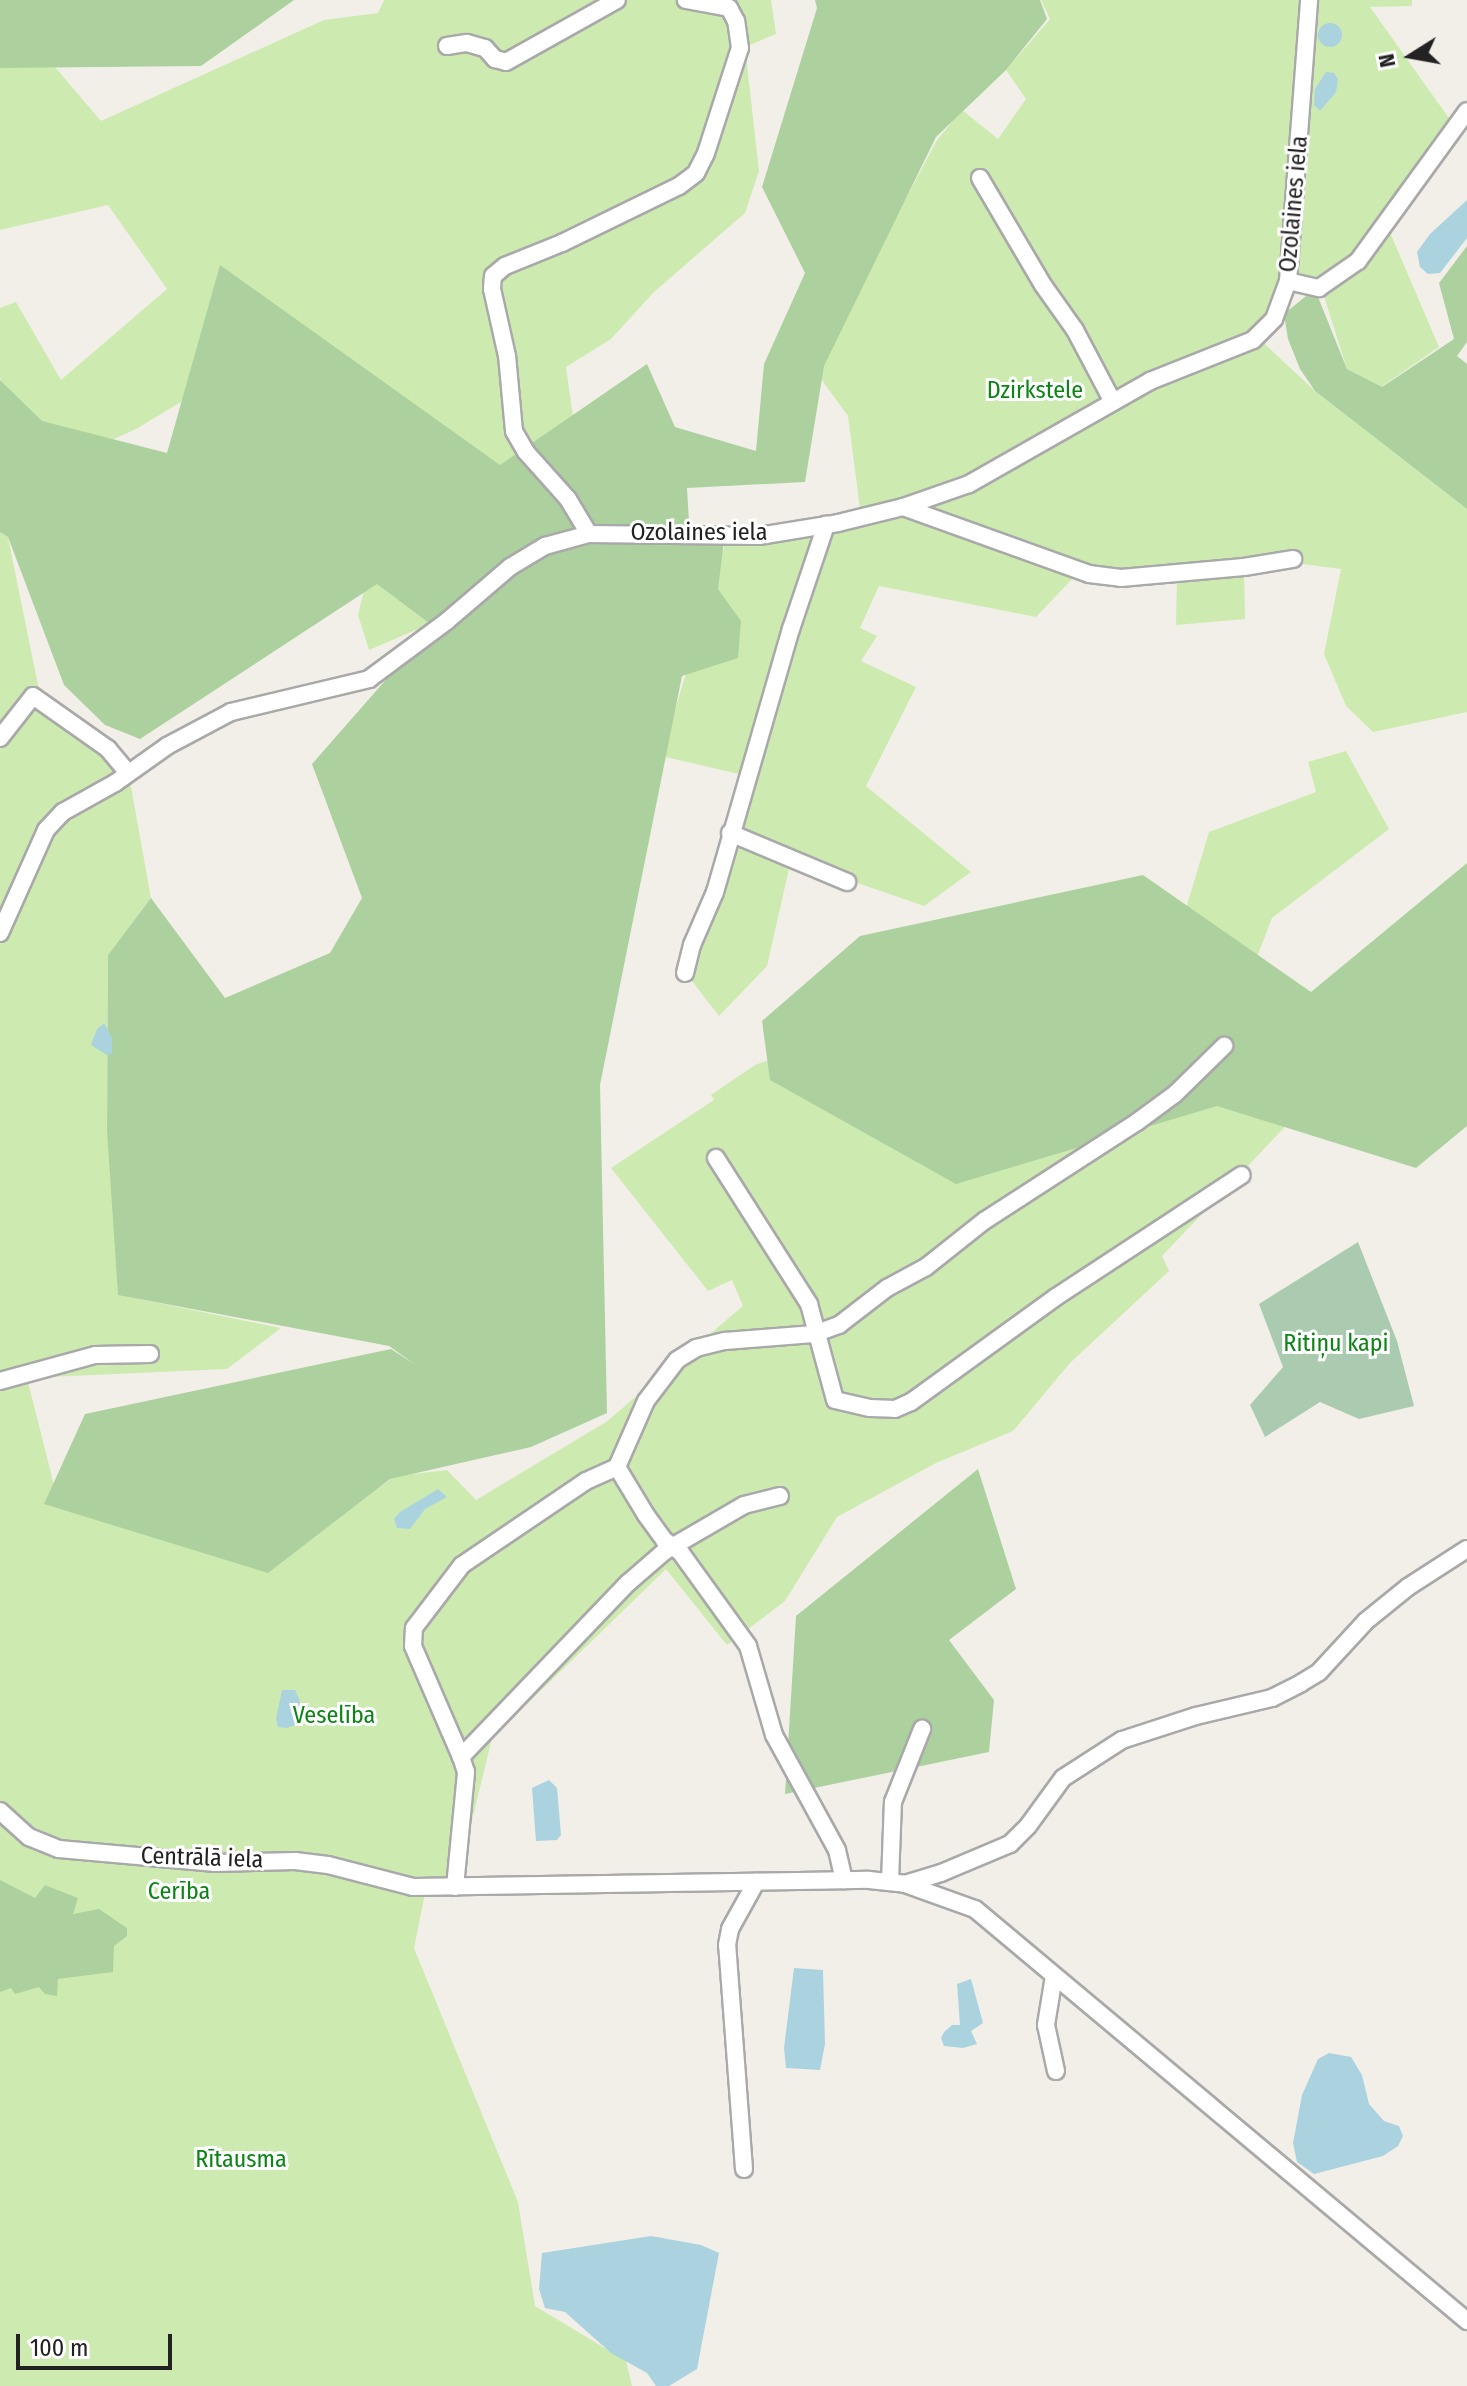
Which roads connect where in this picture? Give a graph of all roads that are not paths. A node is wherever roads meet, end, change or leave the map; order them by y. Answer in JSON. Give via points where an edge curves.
{"nodes":[{"id":1,"x":617,"y":0,"type":"edge"},
{"id":2,"x":686,"y":0,"type":"edge"},
{"id":3,"x":1309,"y":0,"type":"edge"},
{"id":4,"x":447,"y":46,"type":"dead end"},
{"id":5,"x":1467,"y":111,"type":"edge"},
{"id":6,"x":980,"y":178,"type":"dead end"},
{"id":7,"x":1288,"y":281,"type":"junction"},
{"id":8,"x":1113,"y":402,"type":"junction"},
{"id":9,"x":903,"y":507,"type":"junction"},
{"id":10,"x":826,"y":525,"type":"junction"},
{"id":11,"x":589,"y":534,"type":"junction"},
{"id":12,"x":1293,"y":559,"type":"dead end"},
{"id":13,"x":0,"y":738,"type":"edge"},
{"id":14,"x":128,"y":773,"type":"junction"},
{"id":15,"x":730,"y":833,"type":"junction"},
{"id":16,"x":847,"y":882,"type":"dead end"},
{"id":17,"x":0,"y":933,"type":"edge"},
{"id":18,"x":685,"y":973,"type":"dead end"},
{"id":19,"x":1224,"y":1046,"type":"dead end"},
{"id":20,"x":716,"y":1158,"type":"dead end"},
{"id":21,"x":1242,"y":1175,"type":"dead end"},
{"id":22,"x":814,"y":1334,"type":"junction"},
{"id":23,"x":150,"y":1354,"type":"dead end"},
{"id":24,"x":0,"y":1381,"type":"edge"},
{"id":25,"x":617,"y":1467,"type":"junction"},
{"id":26,"x":780,"y":1496,"type":"dead end"},
{"id":27,"x":673,"y":1547,"type":"junction"},
{"id":28,"x":1467,"y":1549,"type":"edge"},
{"id":29,"x":922,"y":1729,"type":"dead end"},
{"id":30,"x":461,"y":1757,"type":"junction"},
{"id":31,"x":0,"y":1811,"type":"edge"},
{"id":32,"x":941,"y":1873,"type":"junction"},
{"id":33,"x":844,"y":1880,"type":"junction"},
{"id":34,"x":756,"y":1882,"type":"junction"},
{"id":35,"x":897,"y":1883,"type":"junction"},
{"id":36,"x":455,"y":1887,"type":"junction"},
{"id":37,"x":942,"y":1897,"type":"junction"},
{"id":38,"x":1054,"y":1976,"type":"junction"},
{"id":39,"x":1056,"y":2071,"type":"dead end"},
{"id":40,"x":744,"y":2169,"type":"dead end"},
{"id":41,"x":1467,"y":2321,"type":"edge"}],
"edges":[{"from":1,"to":4,"type":"street","via":[[506,62],[467,43]]},
{"from":2,"to":11,"type":"street","via":[[729,8],[740,48],[696,173],[493,276],[514,431]]},
{"from":3,"to":7,"type":"street","name":"Ozolaines iela"},
{"from":5,"to":7,"type":"street","via":[[1358,261],[1319,288]]},
{"from":6,"to":8,"type":"street","via":[[1075,330]]},
{"from":7,"to":8,"type":"street","name":"Ozolaines iela","via":[[1274,319],[1253,340],[1150,381]]},
{"from":8,"to":9,"type":"street","name":"Ozolaines iela","via":[[969,484]]},
{"from":9,"to":10,"type":"street","name":"Ozolaines iela"},
{"from":9,"to":12,"type":"street","via":[[1089,574],[1121,578]]},
{"from":10,"to":11,"type":"street","name":"Ozolaines iela","via":[[728,538]]},
{"from":10,"to":15,"type":"street"},
{"from":11,"to":14,"type":"street","name":"Ozolaines iela","via":[[545,546],[510,567],[369,679],[231,712]]},
{"from":13,"to":14,"type":"street","via":[[33,696],[108,749]]},
{"from":14,"to":17,"type":"street","name":"Ozolaines iela","via":[[63,812],[46,830]]},
{"from":15,"to":16,"type":"street"},
{"from":15,"to":18,"type":"street"},
{"from":19,"to":22,"type":"street","via":[[1137,1122],[984,1221],[839,1325]]},
{"from":20,"to":22,"type":"street","via":[[809,1304]]},
{"from":21,"to":22,"type":"street","via":[[895,1409],[835,1400]]},
{"from":22,"to":25,"type":"street","via":[[725,1341],[696,1348],[677,1360],[646,1401]]},
{"from":23,"to":24,"type":"street","via":[[95,1355]]},
{"from":25,"to":27,"type":"street"},
{"from":25,"to":30,"type":"street","via":[[586,1481],[462,1565],[414,1628],[413,1646]]},
{"from":26,"to":27,"type":"street","via":[[744,1505]]},
{"from":27,"to":30,"type":"street","via":[[628,1583]]},
{"from":27,"to":33,"type":"street","via":[[748,1646],[774,1735],[837,1850]]},
{"from":28,"to":32,"type":"street","via":[[1366,1621],[1319,1672],[1272,1698],[1122,1740],[1063,1778],[1010,1844]]},
{"from":29,"to":35,"type":"street","via":[[893,1802]]},
{"from":30,"to":36,"type":"street","via":[[466,1772]]},
{"from":31,"to":36,"type":"street","name":"Centrālā iela","via":[[29,1837],[59,1849],[215,1863],[295,1861],[413,1887]]},
{"from":32,"to":35,"type":"street"},
{"from":32,"to":37,"type":"street"},
{"from":33,"to":34,"type":"street","name":"Centrālā iela"},
{"from":33,"to":35,"type":"street","name":"Centrālā iela"},
{"from":34,"to":36,"type":"street","name":"Centrālā iela"},
{"from":34,"to":40,"type":"street","via":[[727,1945]]},
{"from":35,"to":37,"type":"street"},
{"from":37,"to":38,"type":"street","via":[[975,1909]]},
{"from":38,"to":39,"type":"street","via":[[1046,2025]]},
{"from":38,"to":41,"type":"street"}]}
